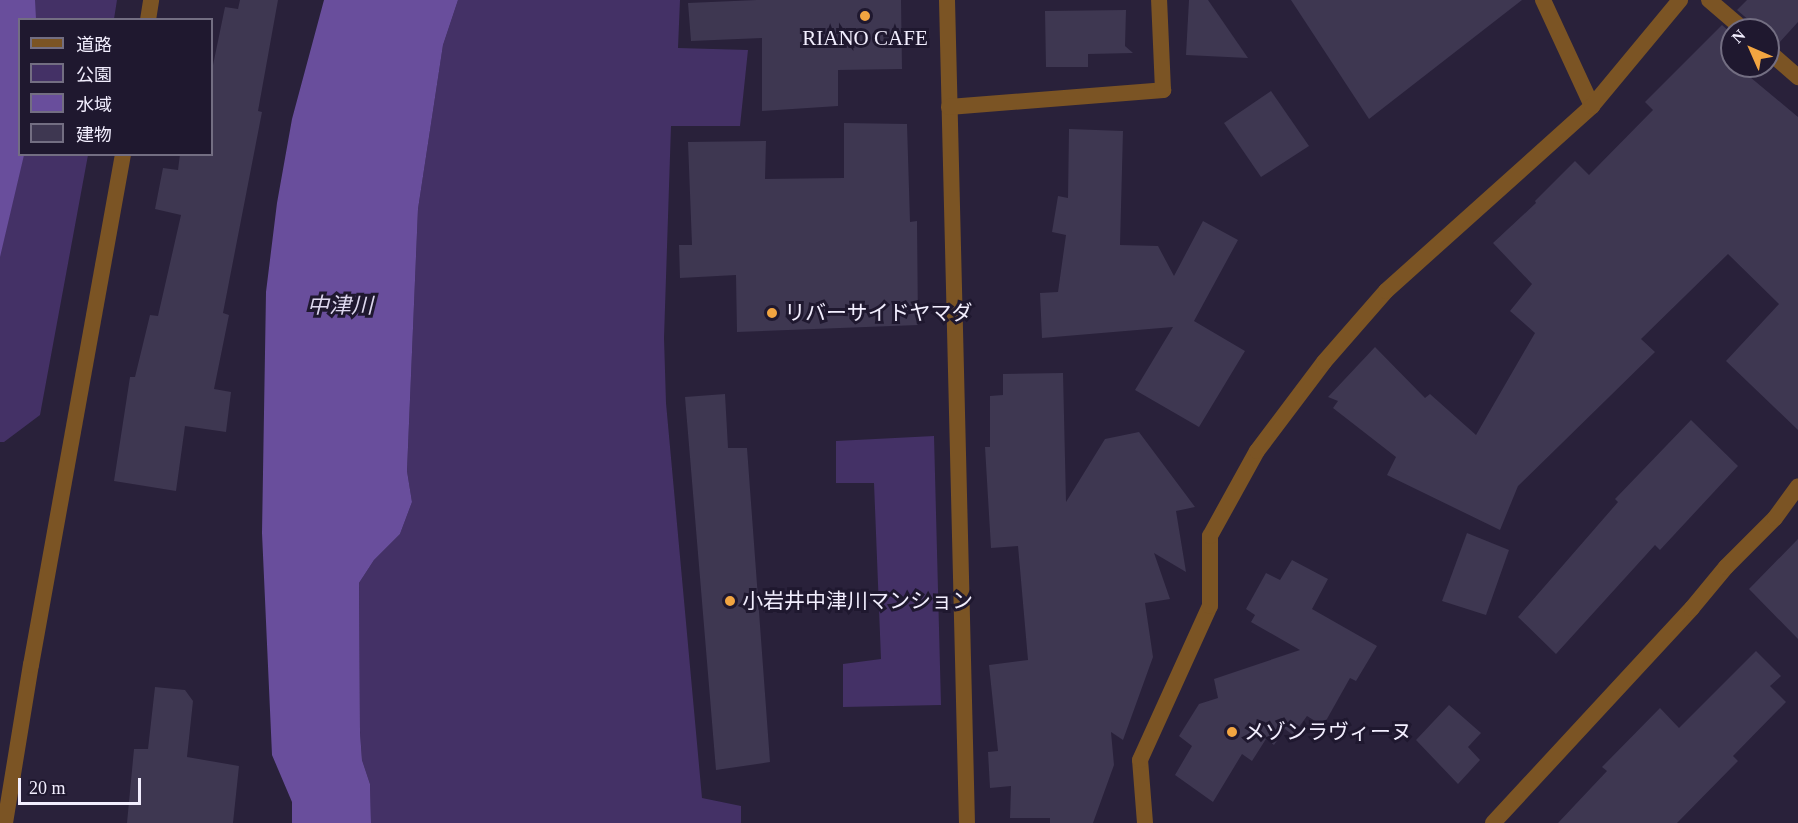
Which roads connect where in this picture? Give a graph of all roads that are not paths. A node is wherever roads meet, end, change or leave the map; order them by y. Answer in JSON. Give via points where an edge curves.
{"nodes":[{"id":1,"x":151,"y":0,"type":"edge"},
{"id":2,"x":947,"y":0,"type":"edge"},
{"id":3,"x":1159,"y":0,"type":"edge"},
{"id":4,"x":1543,"y":0,"type":"edge"},
{"id":5,"x":1680,"y":0,"type":"edge"},
{"id":6,"x":1709,"y":0,"type":"edge"},
{"id":7,"x":148,"y":18,"type":"edge"},
{"id":8,"x":1730,"y":18,"type":"edge"},
{"id":9,"x":1780,"y":61,"type":"edge"},
{"id":10,"x":1798,"y":77,"type":"edge"},
{"id":11,"x":1592,"y":106,"type":"junction"},
{"id":12,"x":949,"y":107,"type":"junction"},
{"id":13,"x":123,"y":156,"type":"edge"},
{"id":14,"x":1798,"y":486,"type":"edge"},
{"id":15,"x":5,"y":823,"type":"edge"},
{"id":16,"x":967,"y":823,"type":"edge"},
{"id":17,"x":1145,"y":823,"type":"edge"},
{"id":18,"x":1492,"y":823,"type":"edge"}],
"edges":[{"from":1,"to":7,"type":"street"},
{"from":2,"to":12,"type":"street"},
{"from":3,"to":12,"type":"street","via":[[1163,90]]},
{"from":4,"to":11,"type":"street"},
{"from":5,"to":11,"type":"street"},
{"from":6,"to":8,"type":"street"},
{"from":9,"to":10,"type":"street"},
{"from":11,"to":17,"type":"street","via":[[1386,291],[1324,362],[1257,451],[1210,536],[1210,606],[1140,760]]},
{"from":12,"to":16,"type":"street"},
{"from":13,"to":15,"type":"street"},
{"from":14,"to":18,"type":"street","via":[[1775,518]]}]}
